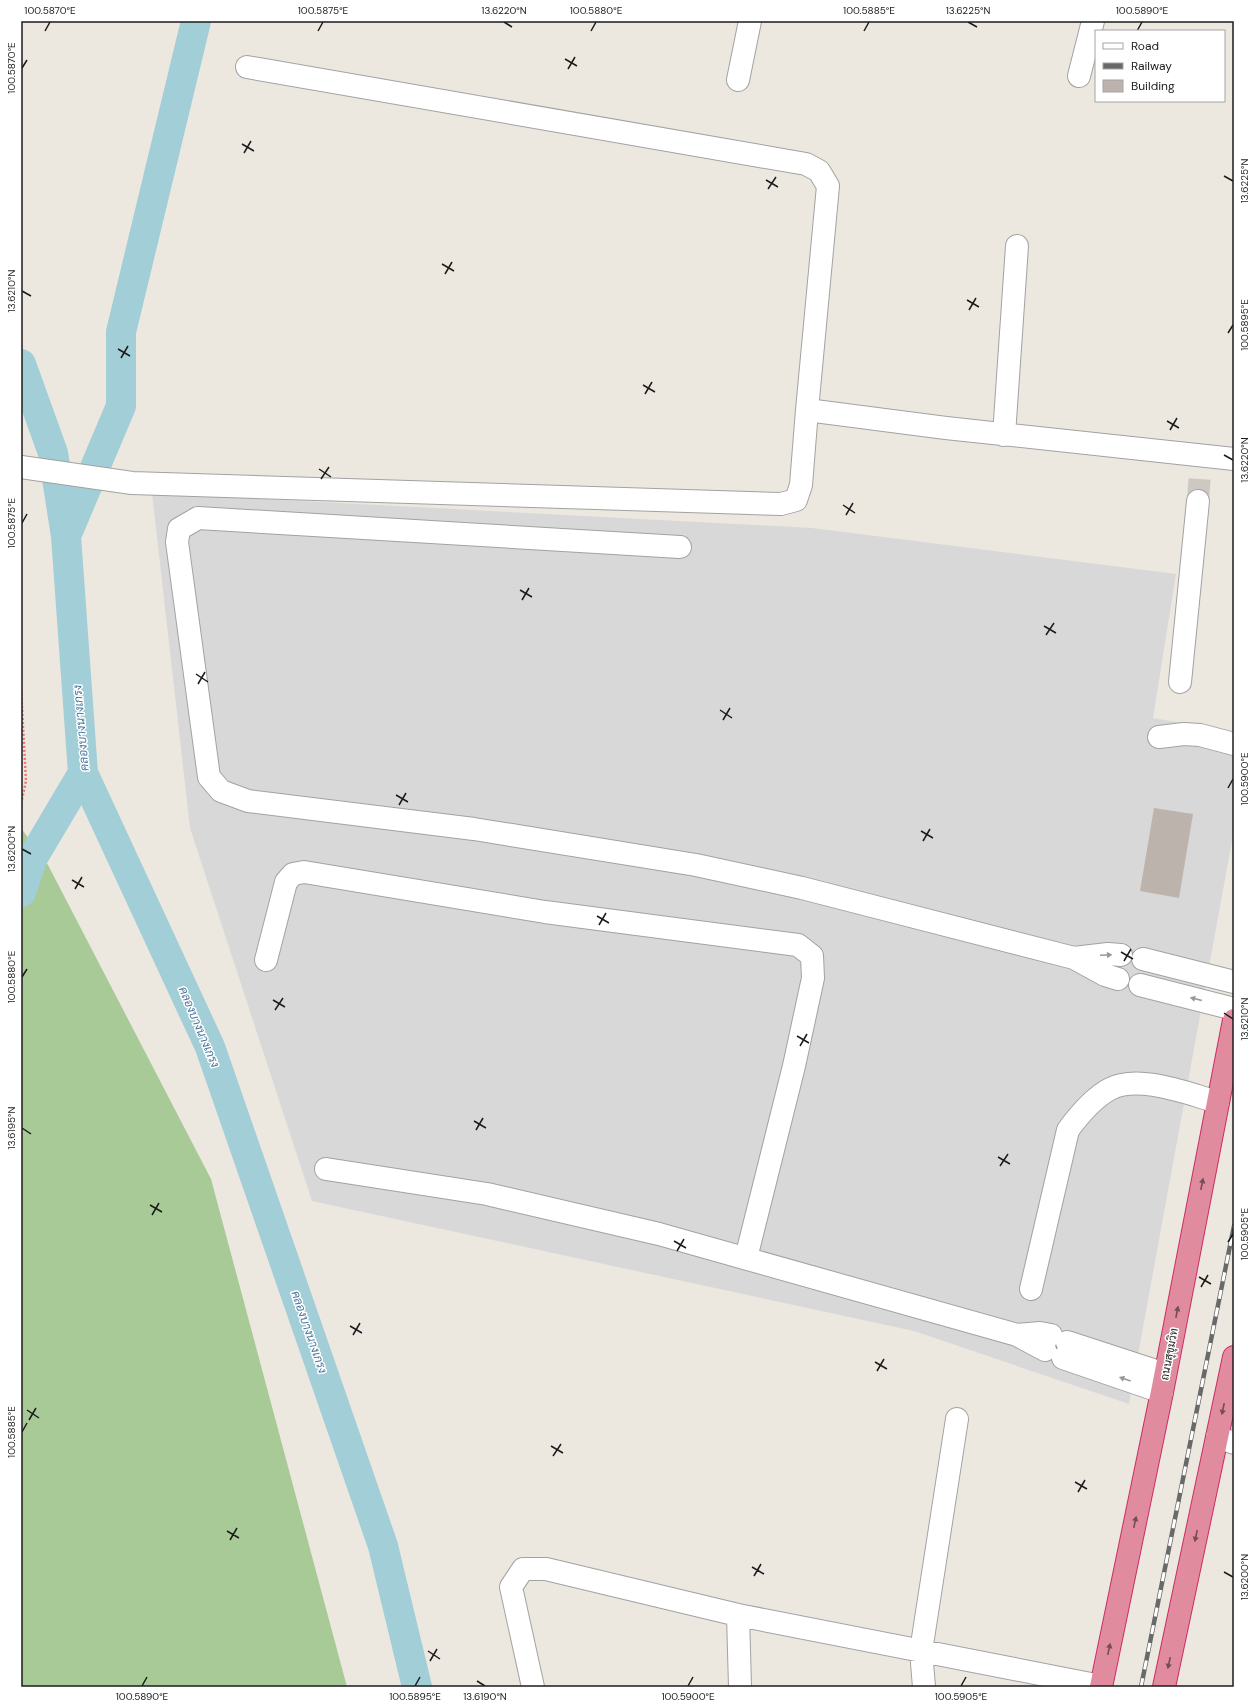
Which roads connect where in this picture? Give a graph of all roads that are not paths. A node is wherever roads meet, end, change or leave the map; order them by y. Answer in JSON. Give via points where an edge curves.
{"nodes":[{"id":1,"x":1093,"y":21,"type":"edge"},
{"id":2,"x":746,"y":22,"type":"edge"},
{"id":3,"x":248,"y":68,"type":"dead end"},
{"id":4,"x":1079,"y":76,"type":"dead end"},
{"id":5,"x":738,"y":80,"type":"dead end"},
{"id":6,"x":1017,"y":246,"type":"dead end"},
{"id":7,"x":807,"y":410,"type":"junction"},
{"id":8,"x":1004,"y":435,"type":"junction"},
{"id":9,"x":1234,"y":459,"type":"edge"},
{"id":10,"x":21,"y":467,"type":"edge"},
{"id":11,"x":1198,"y":501,"type":"tunnel mouth"},
{"id":12,"x":680,"y":547,"type":"dead end"},
{"id":13,"x":1180,"y":682,"type":"dead end"},
{"id":14,"x":1159,"y":737,"type":"dead end"},
{"id":15,"x":1234,"y":744,"type":"edge"},
{"id":16,"x":1121,"y":955,"type":"dead end"},
{"id":17,"x":1074,"y":958,"type":"junction"},
{"id":18,"x":1143,"y":959,"type":"dead end"},
{"id":19,"x":266,"y":960,"type":"dead end"},
{"id":20,"x":1118,"y":979,"type":"dead end"},
{"id":21,"x":1234,"y":982,"type":"edge"},
{"id":22,"x":1140,"y":985,"type":"dead end"},
{"id":23,"x":1234,"y":1009,"type":"edge"},
{"id":24,"x":1234,"y":1020,"type":"edge"},
{"id":25,"x":1218,"y":1102,"type":"junction"},
{"id":26,"x":326,"y":1169,"type":"dead end"},
{"id":27,"x":746,"y":1258,"type":"junction"},
{"id":28,"x":1031,"y":1289,"type":"dead end"},
{"id":29,"x":1234,"y":1357,"type":"edge"},
{"id":30,"x":1164,"y":1383,"type":"junction"},
{"id":31,"x":957,"y":1419,"type":"dead end"},
{"id":32,"x":1226,"y":1440,"type":"edge"},
{"id":33,"x":738,"y":1615,"type":"junction"},
{"id":34,"x":921,"y":1651,"type":"junction"},
{"id":35,"x":533,"y":1687,"type":"edge"},
{"id":36,"x":740,"y":1687,"type":"edge"},
{"id":37,"x":924,"y":1687,"type":"edge"},
{"id":38,"x":1101,"y":1687,"type":"edge"},
{"id":39,"x":1164,"y":1687,"type":"edge"}],
"edges":[{"from":1,"to":4,"type":"street"},
{"from":2,"to":5,"type":"street"},
{"from":3,"to":7,"type":"street","via":[[806,164],[819,171],[828,186]]},
{"from":6,"to":8,"type":"street"},
{"from":7,"to":8,"type":"street"},
{"from":7,"to":10,"type":"street","via":[[801,485],[796,500],[781,504],[132,483]]},
{"from":8,"to":9,"type":"street","via":[[1200,465]]},
{"from":11,"to":13,"type":"street"},
{"from":12,"to":17,"type":"street","via":[[198,518],[179,529],[177,542],[209,777],[221,791],[248,801],[474,829],[696,865],[802,888]]},
{"from":14,"to":15,"type":"street","via":[[1200,735]]},
{"from":17,"to":16,"type":"street","one_way":true},
{"from":17,"to":20,"type":"street"},
{"from":18,"to":21,"type":"street"},
{"from":19,"to":27,"type":"street","via":[[286,882],[293,874],[304,872],[546,912],[798,945],[812,956],[813,978],[794,1066]]},
{"from":23,"to":22,"type":"street","one_way":true},
{"from":24,"to":25,"type":"highway","name":"ถนนสุขุมวิท"},
{"from":25,"to":28,"type":"street","via":[[1150,1085],[1131,1084],[1110,1089],[1079,1115],[1068,1130]]},
{"from":30,"to":25,"type":"highway","name":"ถนนสุขุมวิท","one_way":true},
{"from":26,"to":27,"type":"street","via":[[487,1194],[659,1234]]},
{"from":27,"to":30,"type":"street","via":[[1057,1346]]},
{"from":29,"to":32,"type":"highway","one_way":true},
{"from":38,"to":30,"type":"highway","name":"ถนนสุขุมวิท","one_way":true},
{"from":31,"to":34,"type":"street"},
{"from":32,"to":39,"type":"highway","one_way":true},
{"from":33,"to":34,"type":"street"},
{"from":33,"to":35,"type":"street","via":[[546,1569],[523,1569],[510,1587]]},
{"from":33,"to":36,"type":"street"},
{"from":34,"to":37,"type":"street"},
{"from":34,"to":38,"type":"street"}]}
